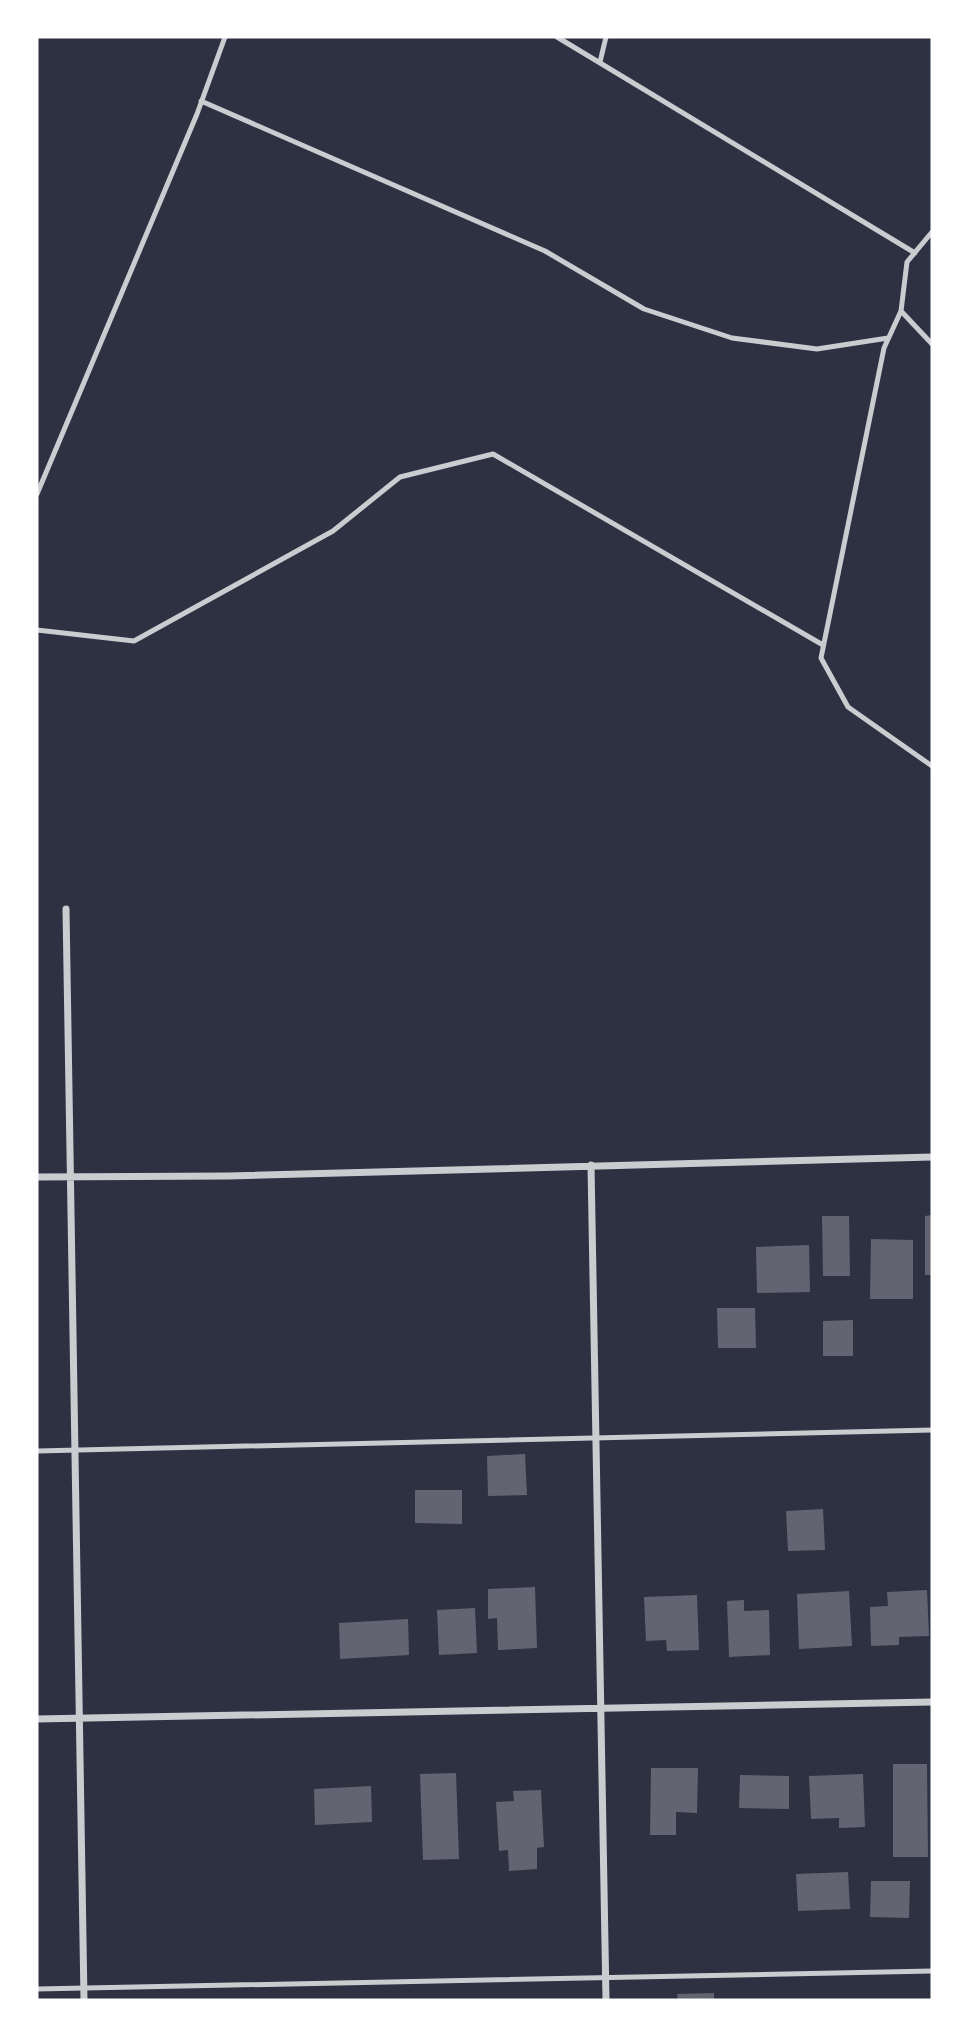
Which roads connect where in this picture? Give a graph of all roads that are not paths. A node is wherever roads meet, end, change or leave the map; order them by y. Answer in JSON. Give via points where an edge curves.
{"nodes":[{"id":1,"x":225,"y":37,"type":"edge"},
{"id":2,"x":557,"y":37,"type":"edge"},
{"id":3,"x":606,"y":37,"type":"edge"},
{"id":4,"x":600,"y":62,"type":"junction"},
{"id":5,"x":201,"y":101,"type":"junction"},
{"id":6,"x":932,"y":232,"type":"edge"},
{"id":7,"x":915,"y":253,"type":"junction"},
{"id":8,"x":901,"y":311,"type":"junction"},
{"id":9,"x":888,"y":338,"type":"junction"},
{"id":10,"x":932,"y":344,"type":"edge"},
{"id":11,"x":37,"y":494,"type":"edge"},
{"id":12,"x":37,"y":630,"type":"edge"},
{"id":13,"x":823,"y":645,"type":"junction"},
{"id":14,"x":932,"y":766,"type":"edge"},
{"id":15,"x":66,"y":909,"type":"dead end"},
{"id":16,"x":932,"y":1157,"type":"edge"},
{"id":17,"x":591,"y":1166,"type":"junction"},
{"id":18,"x":37,"y":1177,"type":"edge"},
{"id":19,"x":71,"y":1177,"type":"junction"},
{"id":20,"x":932,"y":1430,"type":"edge"},
{"id":21,"x":597,"y":1438,"type":"junction"},
{"id":22,"x":75,"y":1450,"type":"junction"},
{"id":23,"x":37,"y":1451,"type":"edge"},
{"id":24,"x":932,"y":1702,"type":"edge"},
{"id":25,"x":600,"y":1708,"type":"junction"},
{"id":26,"x":78,"y":1718,"type":"junction"},
{"id":27,"x":37,"y":1719,"type":"edge"},
{"id":28,"x":932,"y":1970,"type":"edge"},
{"id":29,"x":605,"y":1977,"type":"junction"},
{"id":30,"x":84,"y":1988,"type":"junction"},
{"id":31,"x":37,"y":1989,"type":"edge"},
{"id":32,"x":84,"y":2000,"type":"edge"},
{"id":33,"x":606,"y":2000,"type":"edge"}],
"edges":[{"from":1,"to":5,"type":"lane"},
{"from":2,"to":4,"type":"lane"},
{"from":3,"to":4,"type":"lane"},
{"from":4,"to":7,"type":"lane"},
{"from":5,"to":9,"type":"lane","via":[[545,251],[644,309],[732,338],[817,349]]},
{"from":5,"to":11,"type":"lane"},
{"from":6,"to":7,"type":"lane"},
{"from":7,"to":8,"type":"lane","via":[[907,262]]},
{"from":8,"to":9,"type":"lane"},
{"from":8,"to":10,"type":"lane"},
{"from":9,"to":13,"type":"lane"},
{"from":12,"to":13,"type":"lane","via":[[134,641],[333,531],[400,477],[493,454]]},
{"from":13,"to":14,"type":"lane","via":[[821,658],[848,707]]},
{"from":15,"to":19,"type":"street"},
{"from":16,"to":17,"type":"street"},
{"from":17,"to":19,"type":"street"},
{"from":17,"to":21,"type":"street"},
{"from":18,"to":19,"type":"street"},
{"from":19,"to":22,"type":"street"},
{"from":20,"to":21,"type":"lane"},
{"from":21,"to":22,"type":"lane"},
{"from":21,"to":25,"type":"street"},
{"from":22,"to":23,"type":"lane"},
{"from":22,"to":26,"type":"street"},
{"from":24,"to":25,"type":"street"},
{"from":25,"to":26,"type":"street"},
{"from":25,"to":29,"type":"street"},
{"from":26,"to":27,"type":"street"},
{"from":26,"to":30,"type":"street"},
{"from":28,"to":29,"type":"lane"},
{"from":29,"to":30,"type":"lane"},
{"from":29,"to":33,"type":"street"},
{"from":30,"to":31,"type":"lane"},
{"from":30,"to":32,"type":"street"}]}
